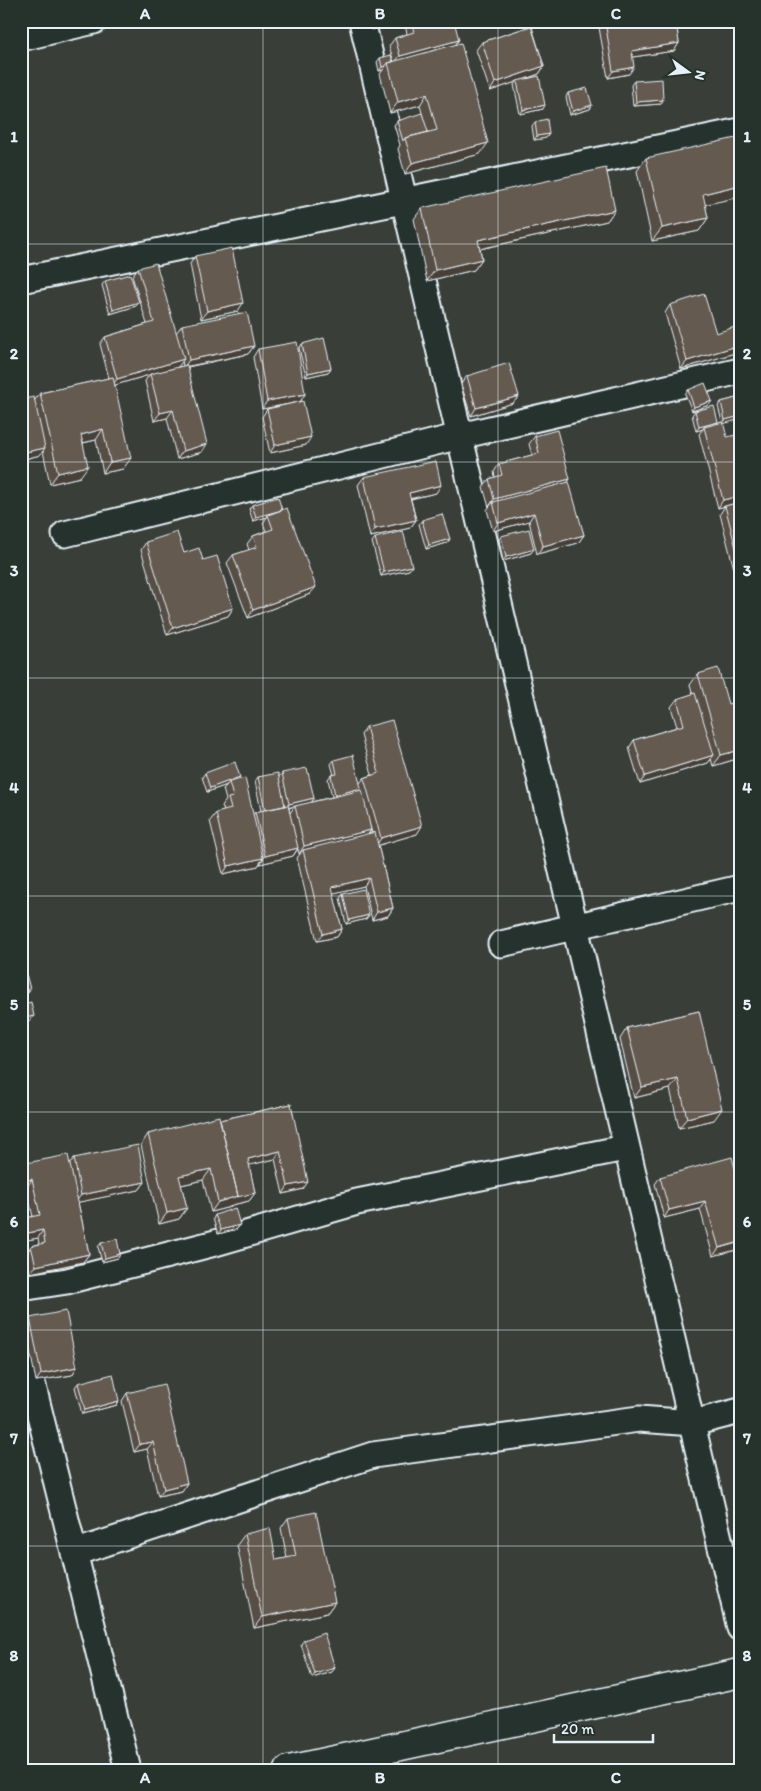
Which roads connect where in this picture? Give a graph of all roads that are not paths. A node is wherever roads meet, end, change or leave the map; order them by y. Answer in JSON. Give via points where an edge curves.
{"nodes":[{"id":1,"x":94,"y":21,"type":"edge"},
{"id":2,"x":362,"y":21,"type":"edge"},
{"id":3,"x":21,"y":38,"type":"edge"},
{"id":4,"x":740,"y":131,"type":"edge"},
{"id":5,"x":405,"y":202,"type":"junction"},
{"id":6,"x":21,"y":280,"type":"edge"},
{"id":7,"x":740,"y":371,"type":"edge"},
{"id":8,"x":460,"y":436,"type":"junction"},
{"id":9,"x":65,"y":534,"type":"dead end"},
{"id":10,"x":740,"y":888,"type":"edge"},
{"id":11,"x":576,"y":926,"type":"junction"},
{"id":12,"x":501,"y":944,"type":"dead end"},
{"id":13,"x":625,"y":1148,"type":"junction"},
{"id":14,"x":21,"y":1288,"type":"edge"},
{"id":15,"x":21,"y":1338,"type":"edge"},
{"id":16,"x":740,"y":1411,"type":"edge"},
{"id":17,"x":693,"y":1423,"type":"junction"},
{"id":18,"x":74,"y":1553,"type":"junction"},
{"id":19,"x":740,"y":1628,"type":"edge"},
{"id":20,"x":740,"y":1673,"type":"edge"},
{"id":21,"x":128,"y":1770,"type":"edge"},
{"id":22,"x":289,"y":1770,"type":"edge"}],
"edges":[{"from":1,"to":3,"type":"street"},
{"from":2,"to":5,"type":"street"},
{"from":4,"to":5,"type":"street"},
{"from":5,"to":6,"type":"street"},
{"from":5,"to":8,"type":"street"},
{"from":7,"to":8,"type":"street"},
{"from":8,"to":9,"type":"street"},
{"from":8,"to":11,"type":"street"},
{"from":10,"to":11,"type":"street"},
{"from":11,"to":12,"type":"street"},
{"from":11,"to":13,"type":"street"},
{"from":13,"to":14,"type":"street","via":[[357,1202],[206,1246],[67,1281]]},
{"from":13,"to":17,"type":"street"},
{"from":15,"to":18,"type":"street"},
{"from":16,"to":17,"type":"street"},
{"from":17,"to":18,"type":"street","via":[[640,1419],[373,1455]]},
{"from":17,"to":19,"type":"street"},
{"from":18,"to":21,"type":"street"},
{"from":20,"to":22,"type":"street"}]}
